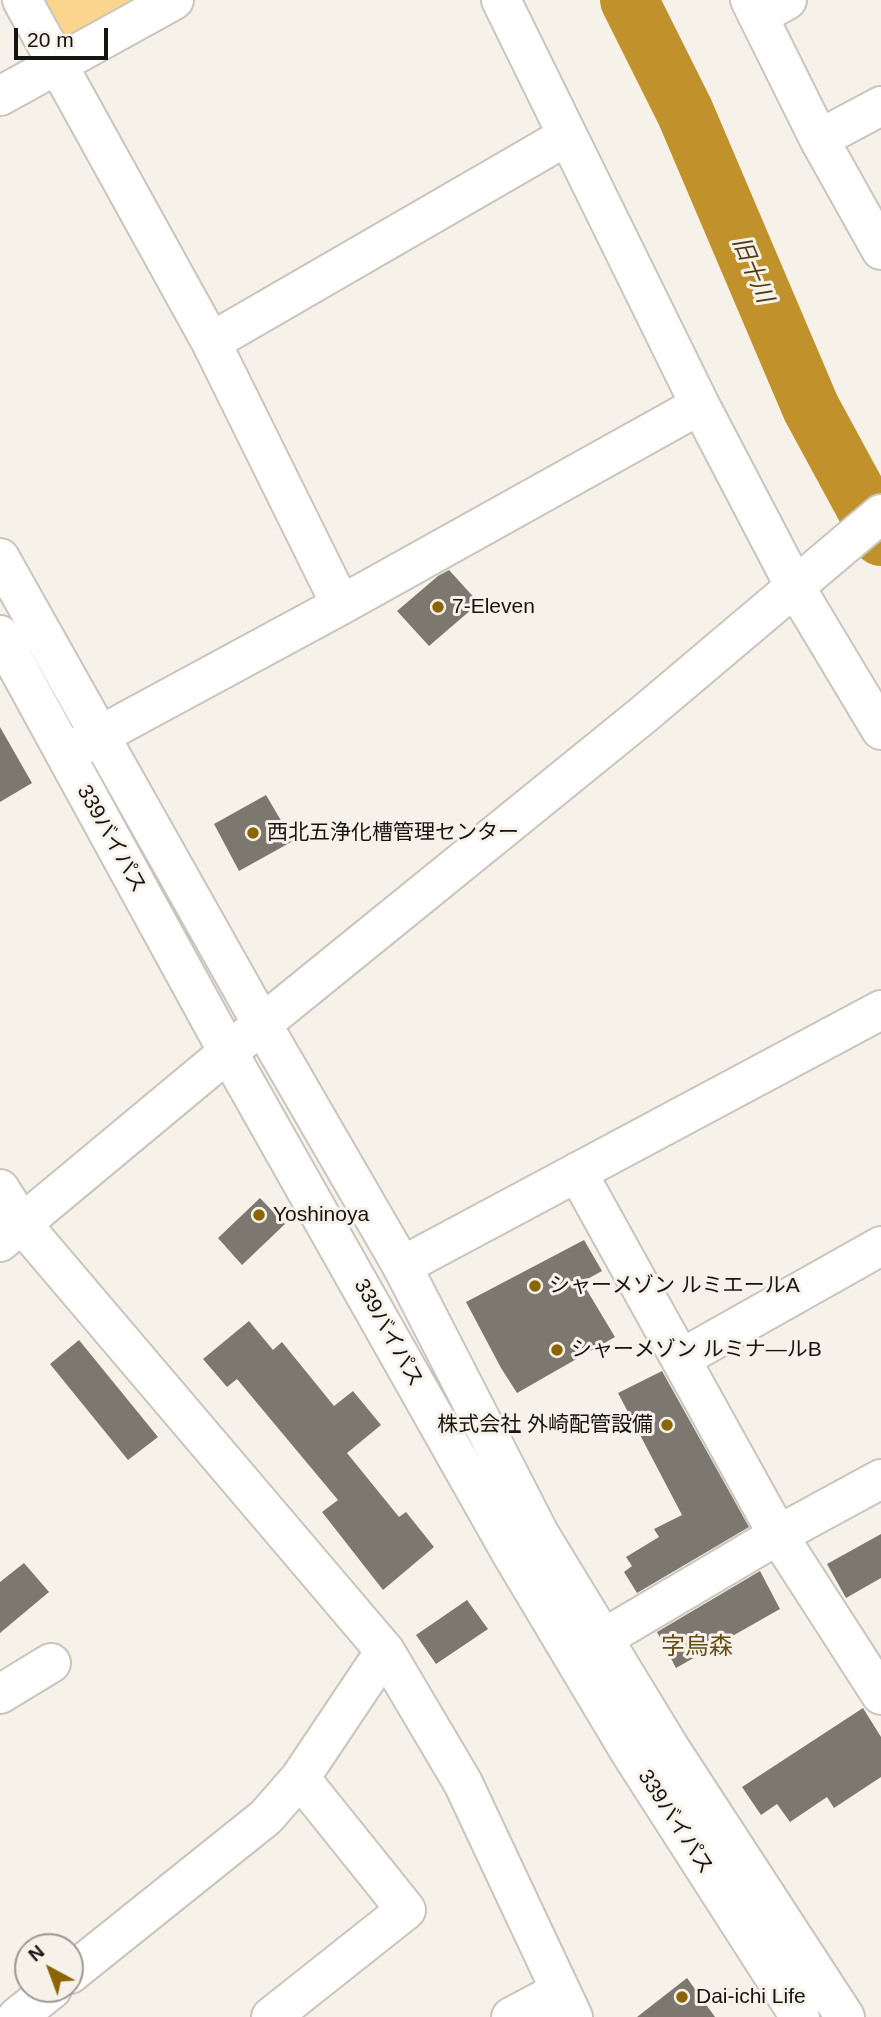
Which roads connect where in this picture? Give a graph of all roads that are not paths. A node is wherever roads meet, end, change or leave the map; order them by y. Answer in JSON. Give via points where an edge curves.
{"nodes":[{"id":1,"x":22,"y":0,"type":"edge"},
{"id":2,"x":174,"y":0,"type":"edge"},
{"id":3,"x":501,"y":0,"type":"edge"},
{"id":4,"x":765,"y":5,"type":"edge"},
{"id":5,"x":57,"y":64,"type":"junction"},
{"id":6,"x":0,"y":96,"type":"edge"},
{"id":7,"x":881,"y":106,"type":"edge"},
{"id":8,"x":568,"y":136,"type":"junction"},
{"id":9,"x":819,"y":139,"type":"junction"},
{"id":10,"x":881,"y":250,"type":"edge"},
{"id":11,"x":211,"y":342,"type":"junction"},
{"id":12,"x":700,"y":405,"type":"junction"},
{"id":13,"x":881,"y":514,"type":"edge"},
{"id":14,"x":0,"y":558,"type":"edge"},
{"id":15,"x":794,"y":585,"type":"junction"},
{"id":16,"x":341,"y":605,"type":"junction"},
{"id":17,"x":0,"y":635,"type":"edge"},
{"id":18,"x":881,"y":730,"type":"edge"},
{"id":19,"x":99,"y":735,"type":"junction"},
{"id":20,"x":65,"y":755,"type":"junction"},
{"id":21,"x":881,"y":1010,"type":"edge"},
{"id":22,"x":262,"y":1024,"type":"junction"},
{"id":23,"x":228,"y":1052,"type":"junction"},
{"id":24,"x":577,"y":1172,"type":"junction"},
{"id":25,"x":0,"y":1189,"type":"edge"},
{"id":26,"x":11,"y":1233,"type":"edge"},
{"id":27,"x":881,"y":1246,"type":"edge"},
{"id":28,"x":402,"y":1266,"type":"junction"},
{"id":29,"x":682,"y":1358,"type":"junction"},
{"id":30,"x":881,"y":1479,"type":"edge"},
{"id":31,"x":778,"y":1535,"type":"junction"},
{"id":32,"x":604,"y":1637,"type":"junction"},
{"id":33,"x":385,"y":1651,"type":"junction"},
{"id":34,"x":51,"y":1663,"type":"dead end"},
{"id":35,"x":0,"y":1694,"type":"edge"},
{"id":36,"x":881,"y":1695,"type":"edge"},
{"id":37,"x":300,"y":1778,"type":"junction"},
{"id":38,"x":84,"y":1963,"type":"edge"},
{"id":39,"x":34,"y":2003,"type":"edge"},
{"id":40,"x":566,"y":2004,"type":"edge"},
{"id":41,"x":17,"y":2017,"type":"edge"},
{"id":42,"x":271,"y":2017,"type":"edge"},
{"id":43,"x":511,"y":2017,"type":"edge"},
{"id":44,"x":800,"y":2017,"type":"edge"},
{"id":45,"x":845,"y":2017,"type":"edge"}],
"edges":[{"from":1,"to":5,"type":"street"},
{"from":2,"to":5,"type":"street"},
{"from":3,"to":8,"type":"street"},
{"from":4,"to":9,"type":"street"},
{"from":5,"to":6,"type":"street"},
{"from":5,"to":11,"type":"street"},
{"from":7,"to":9,"type":"street"},
{"from":8,"to":11,"type":"street"},
{"from":8,"to":12,"type":"street"},
{"from":9,"to":10,"type":"street"},
{"from":11,"to":16,"type":"street"},
{"from":12,"to":15,"type":"street"},
{"from":12,"to":16,"type":"street"},
{"from":13,"to":15,"type":"street"},
{"from":14,"to":19,"type":"street"},
{"from":15,"to":18,"type":"street"},
{"from":15,"to":22,"type":"street","via":[[643,715]]},
{"from":16,"to":19,"type":"street"},
{"from":17,"to":20,"type":"street","name":"339バイパス"},
{"from":19,"to":20,"type":"street"},
{"from":19,"to":22,"type":"street"},
{"from":20,"to":23,"type":"street","name":"339バイパス"},
{"from":21,"to":24,"type":"street"},
{"from":22,"to":23,"type":"street"},
{"from":22,"to":28,"type":"street"},
{"from":23,"to":26,"type":"street"},
{"from":23,"to":44,"type":"street","name":"339バイパス","via":[[512,1553],[630,1752]]},
{"from":24,"to":28,"type":"street"},
{"from":24,"to":29,"type":"street"},
{"from":25,"to":26,"type":"street"},
{"from":26,"to":33,"type":"street"},
{"from":27,"to":29,"type":"street"},
{"from":28,"to":32,"type":"street","via":[[540,1535]]},
{"from":29,"to":31,"type":"street"},
{"from":30,"to":31,"type":"street"},
{"from":31,"to":32,"type":"street"},
{"from":31,"to":36,"type":"street"},
{"from":32,"to":45,"type":"street","via":[[668,1745]]},
{"from":33,"to":37,"type":"street"},
{"from":33,"to":40,"type":"street","via":[[463,1783]]},
{"from":34,"to":35,"type":"street"},
{"from":37,"to":38,"type":"street","via":[[266,1817]]},
{"from":37,"to":42,"type":"street","via":[[407,1910]]},
{"from":39,"to":41,"type":"street"},
{"from":40,"to":43,"type":"street"}]}
